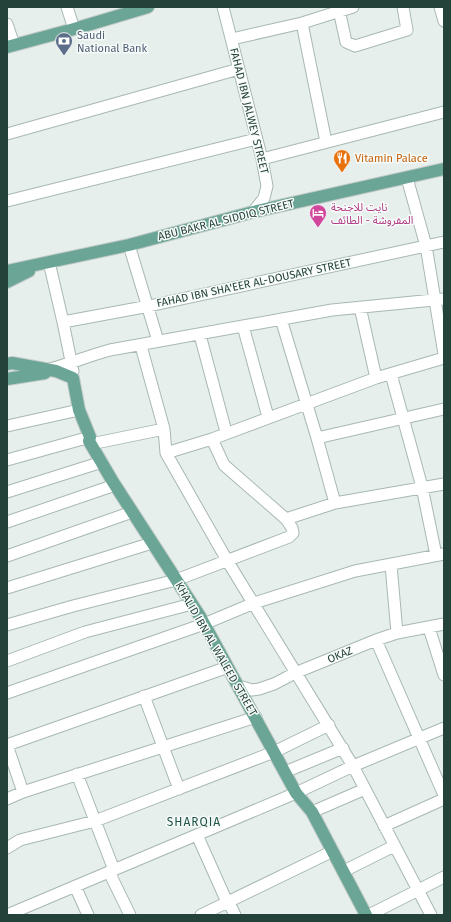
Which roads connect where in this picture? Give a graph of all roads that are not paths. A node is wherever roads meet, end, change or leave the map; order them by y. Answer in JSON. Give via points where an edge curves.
{"nodes":[{"id":1,"x":67,"y":7,"type":"edge"},
{"id":2,"x":223,"y":7,"type":"edge"},
{"id":3,"x":353,"y":7,"type":"edge"},
{"id":4,"x":403,"y":7,"type":"edge"},
{"id":5,"x":440,"y":7,"type":"edge"},
{"id":6,"x":140,"y":8,"type":"edge"},
{"id":7,"x":339,"y":10,"type":"junction"},
{"id":8,"x":444,"y":21,"type":"edge"},
{"id":9,"x":302,"y":23,"type":"junction"},
{"id":10,"x":7,"y":24,"type":"edge"},
{"id":11,"x":74,"y":30,"type":"junction"},
{"id":12,"x":232,"y":39,"type":"junction"},
{"id":13,"x":10,"y":46,"type":"edge"},
{"id":14,"x":239,"y":69,"type":"junction"},
{"id":15,"x":444,"y":112,"type":"edge"},
{"id":16,"x":7,"y":134,"type":"edge"},
{"id":17,"x":256,"y":139,"type":"junction"},
{"id":18,"x":326,"y":142,"type":"junction"},
{"id":19,"x":262,"y":159,"type":"junction"},
{"id":20,"x":444,"y":169,"type":"edge"},
{"id":21,"x":407,"y":178,"type":"junction"},
{"id":22,"x":7,"y":201,"type":"edge"},
{"id":23,"x":253,"y":212,"type":"junction"},
{"id":24,"x":444,"y":242,"type":"edge"},
{"id":25,"x":129,"y":245,"type":"junction"},
{"id":26,"x":426,"y":246,"type":"junction"},
{"id":27,"x":48,"y":262,"type":"junction"},
{"id":28,"x":7,"y":271,"type":"edge"},
{"id":29,"x":7,"y":282,"type":"edge"},
{"id":30,"x":439,"y":300,"type":"edge"},
{"id":31,"x":149,"y":306,"type":"junction"},
{"id":32,"x":360,"y":307,"type":"junction"},
{"id":33,"x":281,"y":319,"type":"junction"},
{"id":34,"x":63,"y":322,"type":"junction"},
{"id":35,"x":243,"y":326,"type":"junction"},
{"id":36,"x":200,"y":335,"type":"junction"},
{"id":37,"x":158,"y":341,"type":"junction"},
{"id":38,"x":141,"y":346,"type":"junction"},
{"id":39,"x":444,"y":354,"type":"edge"},
{"id":40,"x":444,"y":358,"type":"edge"},
{"id":41,"x":7,"y":364,"type":"edge"},
{"id":42,"x":72,"y":364,"type":"junction"},
{"id":43,"x":51,"y":371,"type":"junction"},
{"id":44,"x":391,"y":374,"type":"junction"},
{"id":45,"x":73,"y":378,"type":"junction"},
{"id":46,"x":376,"y":378,"type":"junction"},
{"id":47,"x":7,"y":379,"type":"edge"},
{"id":48,"x":306,"y":403,"type":"junction"},
{"id":49,"x":79,"y":410,"type":"junction"},
{"id":50,"x":444,"y":410,"type":"edge"},
{"id":51,"x":268,"y":417,"type":"junction"},
{"id":52,"x":404,"y":418,"type":"junction"},
{"id":53,"x":7,"y":426,"type":"edge"},
{"id":54,"x":164,"y":429,"type":"junction"},
{"id":55,"x":226,"y":432,"type":"junction"},
{"id":56,"x":316,"y":438,"type":"junction"},
{"id":57,"x":212,"y":439,"type":"junction"},
{"id":58,"x":90,"y":441,"type":"junction"},
{"id":59,"x":166,"y":453,"type":"junction"},
{"id":60,"x":7,"y":460,"type":"edge"},
{"id":61,"x":102,"y":462,"type":"junction"},
{"id":62,"x":444,"y":484,"type":"edge"},
{"id":63,"x":115,"y":485,"type":"junction"},
{"id":64,"x":422,"y":487,"type":"junction"},
{"id":65,"x":7,"y":492,"type":"edge"},
{"id":66,"x":335,"y":503,"type":"junction"},
{"id":67,"x":132,"y":512,"type":"junction"},
{"id":68,"x":286,"y":519,"type":"junction"},
{"id":69,"x":7,"y":522,"type":"edge"},
{"id":70,"x":152,"y":543,"type":"junction"},
{"id":71,"x":440,"y":554,"type":"edge"},
{"id":72,"x":7,"y":556,"type":"edge"},
{"id":73,"x":228,"y":562,"type":"junction"},
{"id":74,"x":391,"y":565,"type":"junction"},
{"id":75,"x":176,"y":580,"type":"junction"},
{"id":76,"x":7,"y":588,"type":"edge"},
{"id":77,"x":254,"y":603,"type":"junction"},
{"id":78,"x":192,"y":604,"type":"junction"},
{"id":79,"x":204,"y":624,"type":"junction"},
{"id":80,"x":444,"y":624,"type":"edge"},
{"id":81,"x":7,"y":625,"type":"edge"},
{"id":82,"x":429,"y":628,"type":"junction"},
{"id":83,"x":397,"y":633,"type":"junction"},
{"id":84,"x":376,"y":640,"type":"junction"},
{"id":85,"x":7,"y":661,"type":"edge"},
{"id":86,"x":228,"y":667,"type":"junction"},
{"id":87,"x":295,"y":673,"type":"junction"},
{"id":88,"x":444,"y":675,"type":"edge"},
{"id":89,"x":239,"y":686,"type":"junction"},
{"id":90,"x":7,"y":693,"type":"edge"},
{"id":91,"x":144,"y":696,"type":"junction"},
{"id":92,"x":256,"y":717,"type":"junction"},
{"id":93,"x":329,"y":725,"type":"junction"},
{"id":94,"x":444,"y":728,"type":"edge"},
{"id":95,"x":420,"y":738,"type":"junction"},
{"id":96,"x":7,"y":745,"type":"edge"},
{"id":97,"x":163,"y":747,"type":"junction"},
{"id":98,"x":343,"y":748,"type":"junction"},
{"id":99,"x":274,"y":752,"type":"junction"},
{"id":100,"x":353,"y":766,"type":"junction"},
{"id":101,"x":285,"y":772,"type":"junction"},
{"id":102,"x":77,"y":774,"type":"junction"},
{"id":103,"x":179,"y":789,"type":"junction"},
{"id":104,"x":365,"y":790,"type":"junction"},
{"id":105,"x":23,"y":792,"type":"junction"},
{"id":106,"x":296,"y":793,"type":"junction"},
{"id":107,"x":444,"y":795,"type":"edge"},
{"id":108,"x":7,"y":799,"type":"edge"},
{"id":109,"x":444,"y":799,"type":"edge"},
{"id":110,"x":312,"y":812,"type":"junction"},
{"id":111,"x":95,"y":821,"type":"junction"},
{"id":112,"x":384,"y":826,"type":"junction"},
{"id":113,"x":197,"y":835,"type":"junction"},
{"id":114,"x":394,"y":846,"type":"junction"},
{"id":115,"x":7,"y":848,"type":"edge"},
{"id":116,"x":333,"y":851,"type":"junction"},
{"id":117,"x":111,"y":871,"type":"junction"},
{"id":118,"x":344,"y":871,"type":"junction"},
{"id":119,"x":444,"y":877,"type":"edge"},
{"id":120,"x":75,"y":886,"type":"junction"},
{"id":121,"x":418,"y":890,"type":"junction"},
{"id":122,"x":228,"y":902,"type":"junction"},
{"id":123,"x":7,"y":915,"type":"edge"},
{"id":124,"x":88,"y":915,"type":"edge"},
{"id":125,"x":130,"y":915,"type":"edge"},
{"id":126,"x":201,"y":915,"type":"edge"},
{"id":127,"x":235,"y":915,"type":"edge"},
{"id":128,"x":368,"y":915,"type":"edge"},
{"id":129,"x":431,"y":915,"type":"edge"}],
"edges":[{"from":1,"to":11,"type":"street"},
{"from":2,"to":12,"type":"street","name":"FAHAD IBN JALWEY STREET"},
{"from":3,"to":7,"type":"street"},
{"from":4,"to":7,"type":"street","via":[[407,30],[355,46],[346,42]]},
{"from":5,"to":8,"type":"street"},
{"from":6,"to":11,"type":"main road"},
{"from":7,"to":9,"type":"street"},
{"from":9,"to":12,"type":"street"},
{"from":9,"to":18,"type":"street"},
{"from":10,"to":13,"type":"street"},
{"from":11,"to":13,"type":"main road"},
{"from":12,"to":14,"type":"street","name":"FAHAD IBN JALWEY STREET"},
{"from":14,"to":16,"type":"street"},
{"from":14,"to":17,"type":"street","name":"FAHAD IBN JALWEY STREET"},
{"from":15,"to":18,"type":"street"},
{"from":17,"to":19,"type":"street","name":"FAHAD IBN JALWEY STREET"},
{"from":17,"to":22,"type":"street"},
{"from":18,"to":19,"type":"street"},
{"from":19,"to":23,"type":"street","name":"FAHAD IBN JALWEY STREET","via":[[267,186],[264,198]]},
{"from":20,"to":21,"type":"main road","name":"ABU BAKR AL SIDDIQ STREET"},
{"from":21,"to":23,"type":"main road","name":"ABU BAKR AL SIDDIQ STREET"},
{"from":21,"to":26,"type":"street"},
{"from":23,"to":25,"type":"main road","name":"ABU BAKR AL SIDDIQ STREET"},
{"from":24,"to":26,"type":"street","name":"FAHAD IBN SHA'EER AL-DOUSARY STREET"},
{"from":25,"to":27,"type":"main road","name":"ABU BAKR AL SIDDIQ STREET"},
{"from":25,"to":31,"type":"street"},
{"from":26,"to":30,"type":"street"},
{"from":26,"to":31,"type":"street","name":"FAHAD IBN SHA'EER AL-DOUSARY STREET"},
{"from":27,"to":28,"type":"main road","name":"ABU BAKR AL SIDDIQ STREET"},
{"from":27,"to":29,"type":"main road"},
{"from":27,"to":34,"type":"street"},
{"from":30,"to":32,"type":"street"},
{"from":30,"to":39,"type":"street"},
{"from":31,"to":34,"type":"street","name":"FAHAD IBN SHA'EER AL-DOUSARY STREET"},
{"from":31,"to":37,"type":"street"},
{"from":32,"to":33,"type":"street"},
{"from":32,"to":46,"type":"street"},
{"from":33,"to":35,"type":"street"},
{"from":33,"to":48,"type":"street"},
{"from":34,"to":42,"type":"street"},
{"from":35,"to":36,"type":"street"},
{"from":35,"to":51,"type":"street"},
{"from":36,"to":37,"type":"street"},
{"from":36,"to":55,"type":"street"},
{"from":37,"to":38,"type":"street"},
{"from":38,"to":42,"type":"street","via":[[90,355]]},
{"from":38,"to":54,"type":"street"},
{"from":40,"to":44,"type":"street"},
{"from":41,"to":43,"type":"main road"},
{"from":42,"to":43,"type":"street"},
{"from":42,"to":45,"type":"street"},
{"from":43,"to":45,"type":"main road"},
{"from":43,"to":47,"type":"main road"},
{"from":44,"to":46,"type":"street"},
{"from":44,"to":52,"type":"street"},
{"from":45,"to":49,"type":"main road","name":"KHALID IBN AL WALEED STREET"},
{"from":46,"to":48,"type":"street"},
{"from":48,"to":51,"type":"street"},
{"from":48,"to":56,"type":"street"},
{"from":49,"to":53,"type":"street"},
{"from":49,"to":58,"type":"main road","name":"KHALID IBN AL WALEED STREET"},
{"from":50,"to":52,"type":"street"},
{"from":51,"to":55,"type":"street"},
{"from":52,"to":56,"type":"street"},
{"from":52,"to":64,"type":"street"},
{"from":54,"to":58,"type":"street"},
{"from":54,"to":59,"type":"street"},
{"from":55,"to":57,"type":"street"},
{"from":56,"to":66,"type":"street"},
{"from":57,"to":59,"type":"street"},
{"from":57,"to":68,"type":"street","via":[[224,465]]},
{"from":58,"to":60,"type":"street"},
{"from":58,"to":61,"type":"main road","name":"KHALID IBN AL WALEED STREET"},
{"from":59,"to":73,"type":"street"},
{"from":61,"to":63,"type":"main road","name":"KHALID IBN AL WALEED STREET"},
{"from":61,"to":65,"type":"street"},
{"from":62,"to":64,"type":"street"},
{"from":63,"to":67,"type":"main road","name":"KHALID IBN AL WALEED STREET"},
{"from":63,"to":69,"type":"street"},
{"from":64,"to":66,"type":"street"},
{"from":64,"to":71,"type":"street"},
{"from":66,"to":68,"type":"street"},
{"from":67,"to":70,"type":"main road","name":"KHALID IBN AL WALEED STREET"},
{"from":67,"to":72,"type":"street"},
{"from":68,"to":73,"type":"street","via":[[293,533],[289,537]]},
{"from":70,"to":75,"type":"main road","name":"KHALID IBN AL WALEED STREET"},
{"from":70,"to":76,"type":"street"},
{"from":71,"to":74,"type":"street"},
{"from":73,"to":75,"type":"street"},
{"from":73,"to":77,"type":"street"},
{"from":74,"to":77,"type":"street","via":[[355,570]]},
{"from":74,"to":83,"type":"street"},
{"from":75,"to":78,"type":"main road","name":"KHALID IBN AL WALEED STREET"},
{"from":75,"to":81,"type":"street"},
{"from":77,"to":79,"type":"street"},
{"from":77,"to":87,"type":"street"},
{"from":78,"to":79,"type":"main road","name":"KHALID IBN AL WALEED STREET"},
{"from":78,"to":85,"type":"street","via":[[85,632]]},
{"from":79,"to":86,"type":"main road","name":"KHALID IBN AL WALEED STREET"},
{"from":79,"to":90,"type":"street"},
{"from":80,"to":82,"type":"street","name":"OKAZ"},
{"from":82,"to":83,"type":"street","name":"OKAZ"},
{"from":82,"to":88,"type":"street"},
{"from":83,"to":84,"type":"street","name":"OKAZ"},
{"from":84,"to":87,"type":"street","name":"OKAZ"},
{"from":84,"to":95,"type":"street"},
{"from":86,"to":89,"type":"main road","name":"KHALID IBN AL WALEED STREET"},
{"from":86,"to":91,"type":"street"},
{"from":87,"to":89,"type":"street","name":"OKAZ","via":[[259,689],[252,690]]},
{"from":87,"to":93,"type":"street"},
{"from":89,"to":92,"type":"main road","name":"KHALID IBN AL WALEED STREET"},
{"from":91,"to":96,"type":"street"},
{"from":91,"to":97,"type":"street"},
{"from":92,"to":97,"type":"street"},
{"from":92,"to":99,"type":"main road","name":"KHALID IBN AL WALEED STREET"},
{"from":93,"to":98,"type":"street"},
{"from":93,"to":99,"type":"street"},
{"from":94,"to":95,"type":"street"},
{"from":95,"to":100,"type":"street"},
{"from":95,"to":107,"type":"street"},
{"from":96,"to":105,"type":"street"},
{"from":97,"to":102,"type":"street"},
{"from":97,"to":103,"type":"street"},
{"from":98,"to":100,"type":"street"},
{"from":98,"to":101,"type":"street"},
{"from":99,"to":101,"type":"main road","name":"KHALID IBN AL WALEED STREET"},
{"from":99,"to":103,"type":"street"},
{"from":100,"to":104,"type":"street"},
{"from":100,"to":106,"type":"street"},
{"from":101,"to":106,"type":"main road","name":"KHALID IBN AL WALEED STREET"},
{"from":102,"to":105,"type":"street"},
{"from":102,"to":111,"type":"street"},
{"from":103,"to":111,"type":"street"},
{"from":104,"to":110,"type":"street"},
{"from":104,"to":112,"type":"street"},
{"from":105,"to":108,"type":"street"},
{"from":106,"to":110,"type":"main road","name":"KHALID IBN AL WALEED STREET"},
{"from":106,"to":113,"type":"street"},
{"from":109,"to":112,"type":"street"},
{"from":110,"to":116,"type":"main road","name":"KHALID IBN AL WALEED STREET"},
{"from":111,"to":115,"type":"street","via":[[20,840]]},
{"from":111,"to":117,"type":"street"},
{"from":112,"to":114,"type":"street"},
{"from":113,"to":117,"type":"street"},
{"from":113,"to":122,"type":"street"},
{"from":114,"to":118,"type":"street"},
{"from":114,"to":121,"type":"street"},
{"from":116,"to":118,"type":"main road","name":"KHALID IBN AL WALEED STREET"},
{"from":116,"to":122,"type":"street"},
{"from":117,"to":120,"type":"street"},
{"from":117,"to":125,"type":"street"},
{"from":118,"to":128,"type":"main road","name":"KHALID IBN AL WALEED STREET"},
{"from":119,"to":121,"type":"street"},
{"from":120,"to":123,"type":"street"},
{"from":120,"to":124,"type":"street"},
{"from":121,"to":128,"type":"street"},
{"from":121,"to":129,"type":"street"},
{"from":122,"to":126,"type":"street"},
{"from":122,"to":127,"type":"street"}]}
